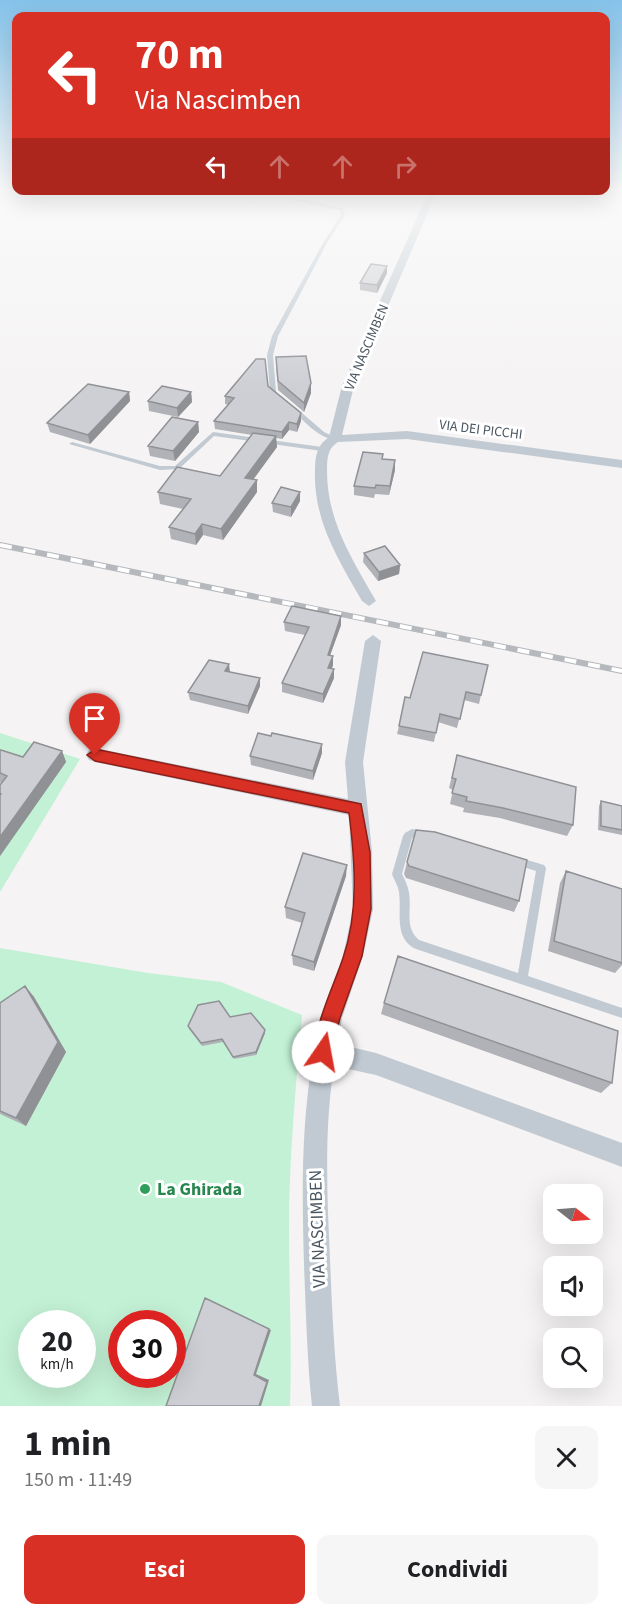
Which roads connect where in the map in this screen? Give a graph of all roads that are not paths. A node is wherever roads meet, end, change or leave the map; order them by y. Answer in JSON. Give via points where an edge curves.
{"nodes":[{"id":1,"x":318,"y":257,"type":"edge"},
{"id":2,"x":404,"y":257,"type":"edge"},
{"id":3,"x":281,"y":401,"type":"edge"},
{"id":4,"x":290,"y":406,"type":"edge"},
{"id":5,"x":335,"y":439,"type":"junction"},
{"id":6,"x":72,"y":444,"type":"dead end"},
{"id":7,"x":322,"y":449,"type":"junction"},
{"id":8,"x":622,"y":464,"type":"edge"},
{"id":9,"x":369,"y":601,"type":"dead end"},
{"id":10,"x":373,"y":640,"type":"dead end"},
{"id":11,"x":95,"y":755,"type":"dead end"},
{"id":12,"x":356,"y":808,"type":"junction"},
{"id":13,"x":434,"y":837,"type":"edge"},
{"id":14,"x":508,"y":858,"type":"edge"},
{"id":15,"x":522,"y":980,"type":"junction"},
{"id":16,"x":622,"y":1012,"type":"edge"},
{"id":17,"x":323,"y":1052,"type":"junction"},
{"id":18,"x":622,"y":1155,"type":"edge"},
{"id":19,"x":326,"y":1406,"type":"edge"}],
"edges":[{"from":1,"to":3,"type":"lane","via":[[275,336],[270,355],[273,392]]},
{"from":2,"to":5,"type":"street","name":"VIA NASCIMBEN","via":[[348,386]]},
{"from":4,"to":5,"type":"lane"},
{"from":5,"to":7,"type":"street"},
{"from":5,"to":8,"type":"street","name":"VIA DEI PICCHI","via":[[431,437]]},
{"from":6,"to":7,"type":"lane","via":[[160,468],[177,468],[213,434]]},
{"from":7,"to":9,"type":"street","via":[[320,496],[326,519]]},
{"from":10,"to":12,"type":"street","name":"VIA NASCIMBEN","via":[[356,738]]},
{"from":11,"to":12,"type":"street"},
{"from":12,"to":17,"type":"street","name":"VIA NASCIMBEN","via":[[363,909],[353,956]]},
{"from":13,"to":15,"type":"lane","via":[[417,833],[408,836],[397,874],[404,889],[408,939]]},
{"from":14,"to":15,"type":"lane","via":[[541,868]]},
{"from":15,"to":16,"type":"lane"},
{"from":17,"to":18,"type":"street","via":[[383,1066]]},
{"from":17,"to":19,"type":"street","name":"VIA NASCIMBEN","via":[[316,1108],[314,1183]]}]}
